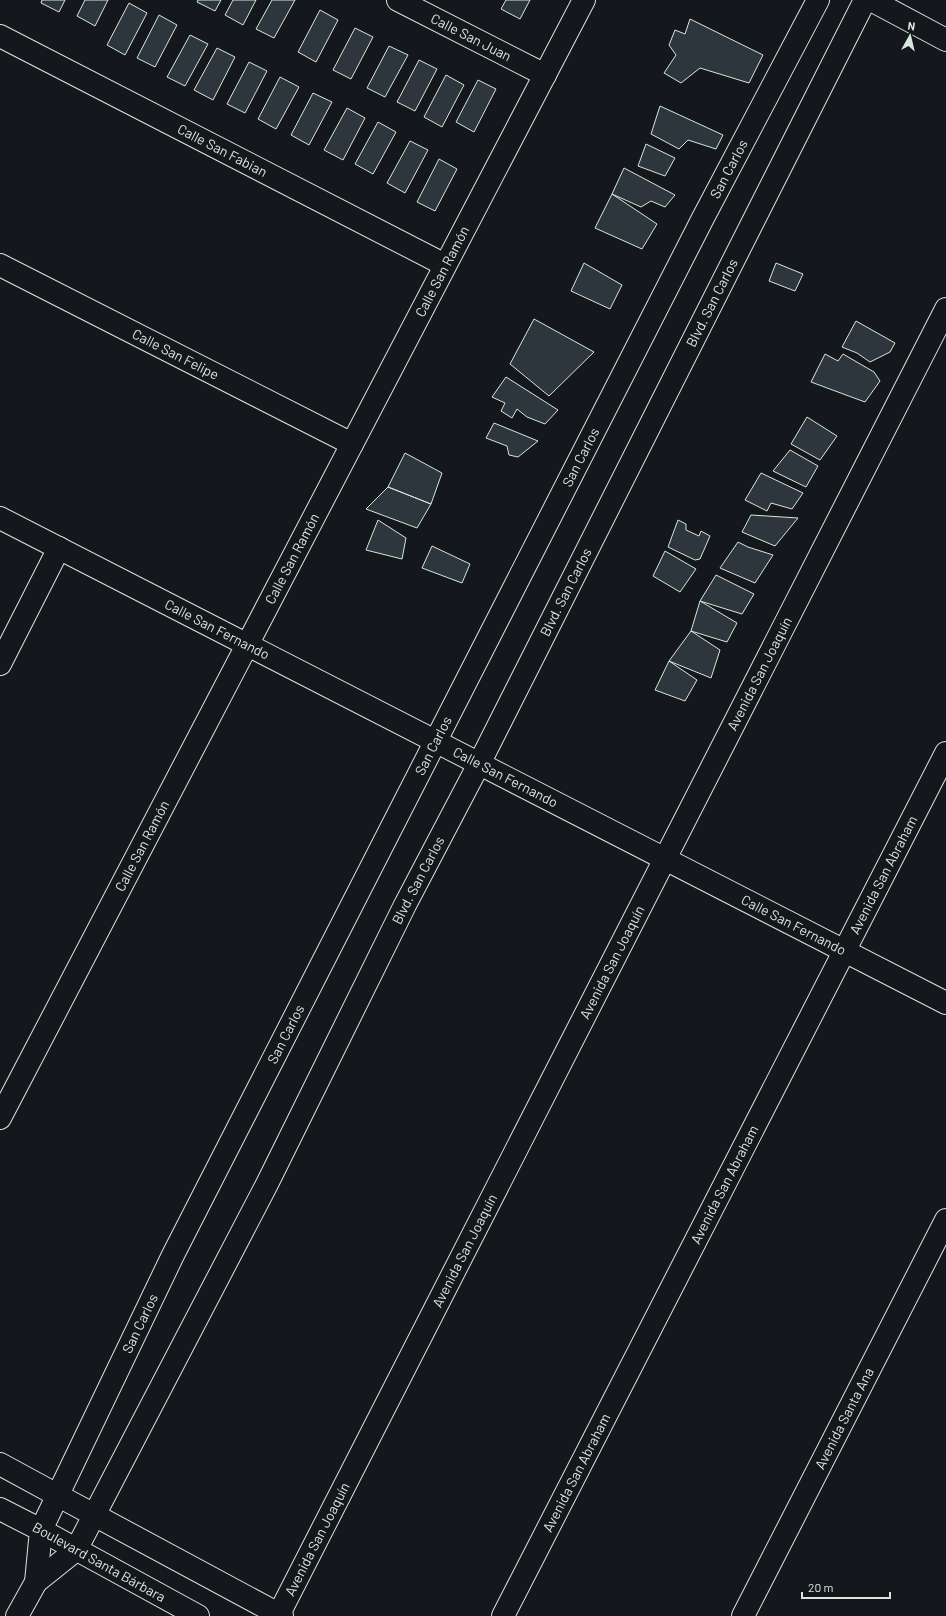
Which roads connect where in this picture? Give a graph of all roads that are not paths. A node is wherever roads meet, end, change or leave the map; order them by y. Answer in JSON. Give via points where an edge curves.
{"nodes":[{"id":1,"x":398,"y":0,"type":"edge"},
{"id":2,"x":584,"y":0,"type":"edge"},
{"id":3,"x":818,"y":0,"type":"edge"},
{"id":4,"x":865,"y":0,"type":"edge"},
{"id":5,"x":871,"y":0,"type":"edge"},
{"id":6,"x":0,"y":36,"type":"edge"},
{"id":7,"x":946,"y":40,"type":"edge"},
{"id":8,"x":545,"y":75,"type":"junction"},
{"id":9,"x":0,"y":265,"type":"edge"},
{"id":10,"x":445,"y":265,"type":"junction"},
{"id":11,"x":946,"y":309,"type":"edge"},
{"id":12,"x":352,"y":444,"type":"junction"},
{"id":13,"x":0,"y":518,"type":"edge"},
{"id":14,"x":59,"y":548,"type":"junction"},
{"id":15,"x":247,"y":645,"type":"junction"},
{"id":16,"x":0,"y":664,"type":"edge"},
{"id":17,"x":435,"y":741,"type":"junction"},
{"id":18,"x":946,"y":753,"type":"edge"},
{"id":19,"x":479,"y":764,"type":"junction"},
{"id":20,"x":665,"y":859,"type":"junction"},
{"id":21,"x":845,"y":951,"type":"junction"},
{"id":22,"x":946,"y":1003,"type":"edge"},
{"id":23,"x":0,"y":1118,"type":"edge"},
{"id":24,"x":946,"y":1220,"type":"edge"},
{"id":25,"x":0,"y":1464,"type":"edge"},
{"id":26,"x":57,"y":1495,"type":"junction"},
{"id":27,"x":0,"y":1508,"type":"edge"},
{"id":28,"x":94,"y":1514,"type":"junction"},
{"id":29,"x":41,"y":1530,"type":"junction"},
{"id":30,"x":76,"y":1550,"type":"junction"},
{"id":31,"x":36,"y":1582,"type":"junction"},
{"id":32,"x":280,"y":1615,"type":"edge"},
{"id":33,"x":17,"y":1616,"type":"edge"},
{"id":34,"x":198,"y":1616,"type":"edge"},
{"id":35,"x":503,"y":1616,"type":"edge"},
{"id":36,"x":743,"y":1616,"type":"edge"}],
"edges":[{"from":1,"to":8,"type":"street","name":"Calle San Juan"},
{"from":2,"to":8,"type":"street","name":"Calle San Ramón"},
{"from":3,"to":17,"type":"street","name":"San Carlos","via":[[703,218]]},
{"from":4,"to":19,"type":"street","name":"Blvd. San Carlos"},
{"from":5,"to":7,"type":"street"},
{"from":6,"to":10,"type":"street","name":"Calle San Fabian"},
{"from":8,"to":10,"type":"street","name":"Calle San Ramón"},
{"from":9,"to":12,"type":"street","name":"Calle San Felipe"},
{"from":10,"to":12,"type":"street","name":"Calle San Ramón"},
{"from":11,"to":20,"type":"street","name":"Avenida San Joaquín"},
{"from":12,"to":15,"type":"street","name":"Calle San Ramón"},
{"from":13,"to":14,"type":"street","name":"Calle San Fernando"},
{"from":14,"to":15,"type":"street","name":"Calle San Fernando"},
{"from":14,"to":16,"type":"street"},
{"from":15,"to":17,"type":"street","name":"Calle San Fernando"},
{"from":15,"to":23,"type":"street","name":"Calle San Ramón"},
{"from":17,"to":19,"type":"street","name":"Calle San Fernando"},
{"from":17,"to":26,"type":"street","name":"San Carlos","via":[[173,1255]]},
{"from":18,"to":21,"type":"street","name":"Avenida San Abraham"},
{"from":19,"to":20,"type":"street","name":"Calle San Fernando"},
{"from":19,"to":28,"type":"street","name":"Blvd. San Carlos","via":[[405,905],[267,1184]]},
{"from":20,"to":21,"type":"street","name":"Calle San Fernando"},
{"from":20,"to":32,"type":"street","name":"Avenida San Joaquín"},
{"from":21,"to":22,"type":"street","name":"Calle San Fernando"},
{"from":21,"to":35,"type":"street","name":"Avenida San Abraham"},
{"from":24,"to":36,"type":"street","name":"Avenida Santa Ana"},
{"from":25,"to":26,"type":"street"},
{"from":26,"to":28,"type":"street"},
{"from":26,"to":29,"type":"street","name":"San Carlos"},
{"from":27,"to":29,"type":"street","name":"Boulevard Santa Bárbara"},
{"from":28,"to":30,"type":"street"},
{"from":28,"to":32,"type":"street"},
{"from":29,"to":30,"type":"street","name":"Boulevard Santa Bárbara"},
{"from":29,"to":31,"type":"street","name":"San Carlos"},
{"from":30,"to":31,"type":"street"},
{"from":30,"to":34,"type":"street","name":"Boulevard Santa Bárbara"},
{"from":31,"to":33,"type":"street"}]}
